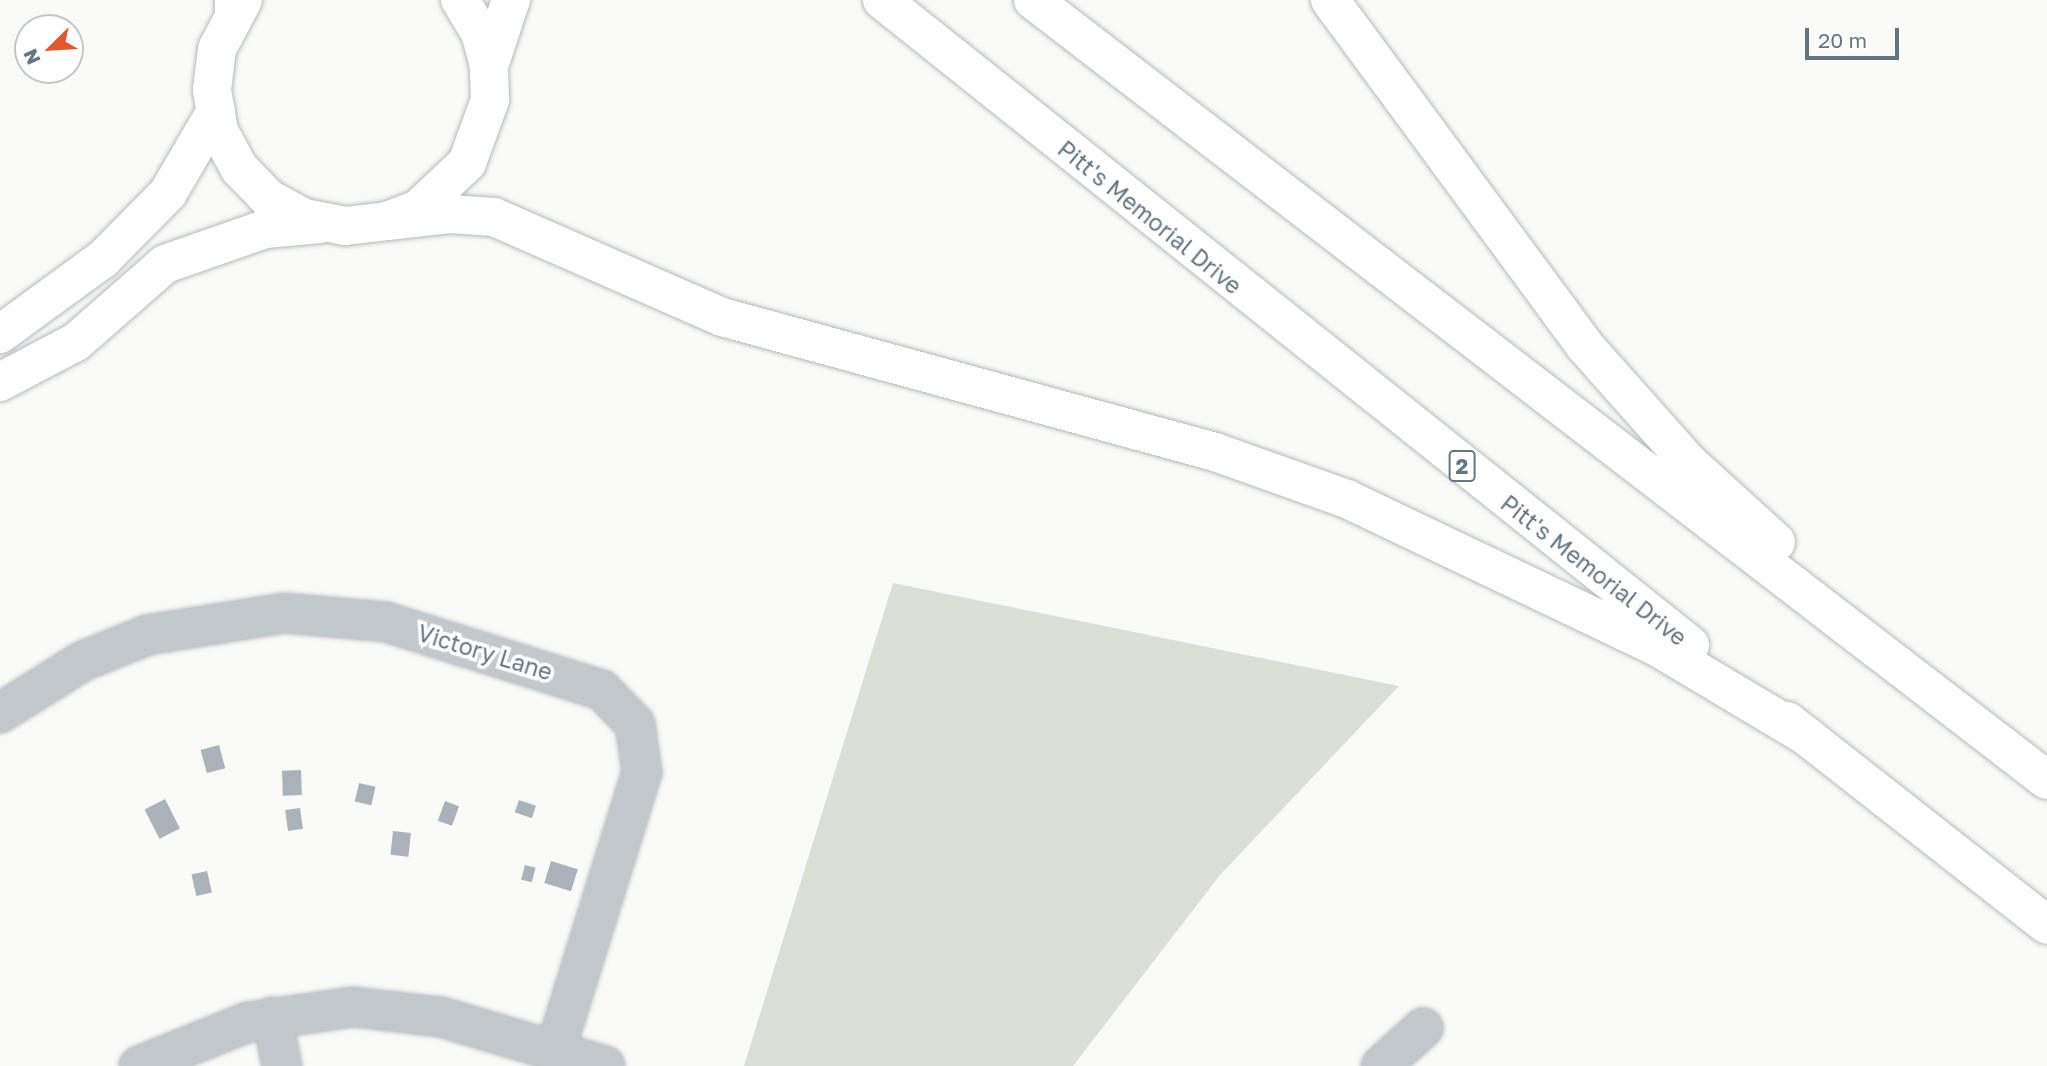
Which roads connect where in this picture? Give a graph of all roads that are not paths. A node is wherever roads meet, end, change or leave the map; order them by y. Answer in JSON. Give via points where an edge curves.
{"nodes":[{"id":1,"x":460,"y":0,"type":"edge"},
{"id":2,"x":511,"y":0,"type":"edge"},
{"id":3,"x":882,"y":0,"type":"edge"},
{"id":4,"x":1033,"y":0,"type":"edge"},
{"id":5,"x":1330,"y":0,"type":"edge"},
{"id":6,"x":237,"y":4,"type":"edge"},
{"id":7,"x":489,"y":66,"type":"junction"},
{"id":8,"x":216,"y":111,"type":"junction"},
{"id":9,"x":387,"y":221,"type":"junction"},
{"id":10,"x":329,"y":223,"type":"junction"},
{"id":11,"x":0,"y":334,"type":"edge"},
{"id":12,"x":0,"y":382,"type":"edge"},
{"id":13,"x":0,"y":713,"type":"edge"},
{"id":14,"x":1974,"y":723,"type":"junction"},
{"id":15,"x":1808,"y":737,"type":"junction"},
{"id":16,"x":2047,"y":780,"type":"edge"},
{"id":17,"x":2047,"y":925,"type":"edge"},
{"id":18,"x":272,"y":1017,"type":"junction"},
{"id":19,"x":1423,"y":1028,"type":"dead end"},
{"id":20,"x":555,"y":1051,"type":"junction"},
{"id":21,"x":139,"y":1066,"type":"edge"},
{"id":22,"x":282,"y":1066,"type":"edge"},
{"id":23,"x":605,"y":1066,"type":"edge"},
{"id":24,"x":1381,"y":1066,"type":"edge"}],
"edges":[{"from":1,"to":7,"type":"highway","via":[[480,33]]},
{"from":2,"to":7,"type":"highway"},
{"from":3,"to":15,"type":"highway","name":"Pitt's Memorial Drive","number":"2"},
{"from":4,"to":14,"type":"highway"},
{"from":5,"to":14,"type":"highway","via":[[1515,257],[1688,462]]},
{"from":6,"to":8,"type":"highway","via":[[217,49]]},
{"from":7,"to":9,"type":"highway","via":[[490,100],[467,163],[446,189]]},
{"from":8,"to":10,"type":"highway","via":[[239,168],[268,198]]},
{"from":8,"to":11,"type":"highway","via":[[168,193],[103,259]]},
{"from":9,"to":10,"type":"highway"},
{"from":9,"to":15,"type":"highway","via":[[450,214],[494,217],[722,317],[1215,452],[1335,495],[1511,572],[1657,647]]},
{"from":10,"to":12,"type":"highway","via":[[265,229],[165,264],[76,342]]},
{"from":13,"to":20,"type":"street","name":"Victory Lane","via":[[83,661],[147,635],[284,612],[386,622],[602,690],[635,724],[642,772]]},
{"from":14,"to":16,"type":"highway"},
{"from":15,"to":17,"type":"highway","name":"Pitt's Memorial Drive","number":"2"},
{"from":18,"to":20,"type":"street","via":[[354,1007],[404,1010]]},
{"from":18,"to":21,"type":"street","via":[[196,1038]]},
{"from":18,"to":22,"type":"street"},
{"from":19,"to":24,"type":"street"},
{"from":20,"to":23,"type":"street"}]}
